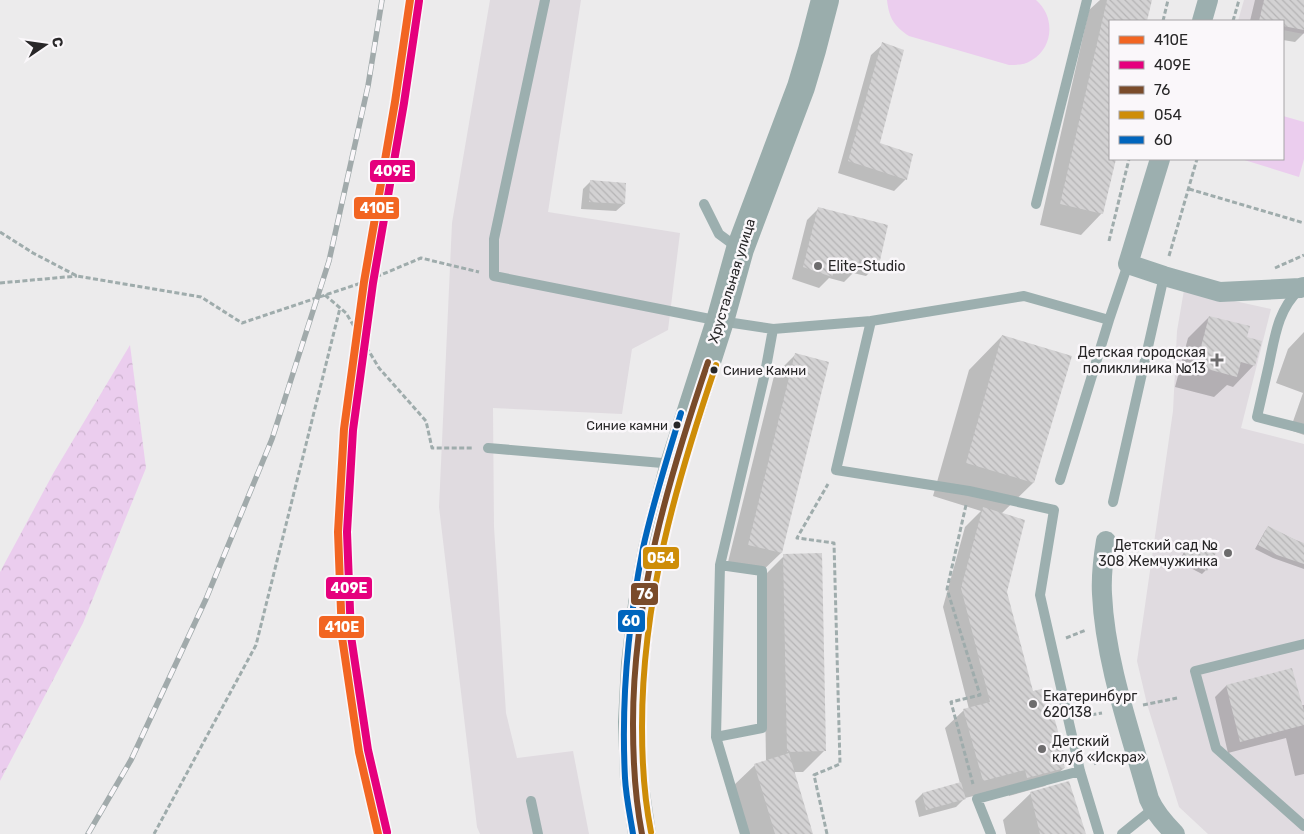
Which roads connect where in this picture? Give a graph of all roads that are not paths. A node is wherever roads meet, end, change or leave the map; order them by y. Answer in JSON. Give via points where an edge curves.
{"nodes":[{"id":1,"x":545,"y":0,"type":"edge"},
{"id":2,"x":825,"y":0,"type":"edge"},
{"id":3,"x":1087,"y":0,"type":"edge"},
{"id":4,"x":1208,"y":0,"type":"edge"},
{"id":5,"x":1202,"y":20,"type":"edge"},
{"id":6,"x":1160,"y":160,"type":"edge"},
{"id":7,"x":704,"y":204,"type":"dead end"},
{"id":8,"x":1036,"y":204,"type":"dead end"},
{"id":9,"x":740,"y":249,"type":"junction"},
{"id":10,"x":1128,"y":264,"type":"junction"},
{"id":11,"x":1164,"y":276,"type":"junction"},
{"id":12,"x":1303,"y":288,"type":"edge"},
{"id":13,"x":1109,"y":320,"type":"junction"},
{"id":14,"x":720,"y":321,"type":"junction"},
{"id":15,"x":871,"y":321,"type":"junction"},
{"id":16,"x":773,"y":329,"type":"junction"},
{"id":17,"x":1304,"y":428,"type":"edge"},
{"id":18,"x":488,"y":448,"type":"road end"},
{"id":19,"x":674,"y":464,"type":"junction"},
{"id":20,"x":1060,"y":480,"type":"dead end"},
{"id":21,"x":1113,"y":502,"type":"dead end"},
{"id":22,"x":1106,"y":541,"type":"dead end"},
{"id":23,"x":720,"y":565,"type":"junction"},
{"id":24,"x":1304,"y":644,"type":"edge"},
{"id":25,"x":716,"y":737,"type":"junction"},
{"id":26,"x":1080,"y":771,"type":"junction"},
{"id":27,"x":531,"y":802,"type":"dead end"},
{"id":28,"x":1153,"y":809,"type":"junction"},
{"id":29,"x":1304,"y":826,"type":"edge"},
{"id":30,"x":538,"y":834,"type":"edge"},
{"id":31,"x":642,"y":834,"type":"edge"},
{"id":32,"x":745,"y":834,"type":"edge"},
{"id":33,"x":991,"y":834,"type":"edge"},
{"id":34,"x":1099,"y":834,"type":"edge"},
{"id":35,"x":1122,"y":834,"type":"edge"},
{"id":36,"x":1175,"y":834,"type":"edge"}],
"edges":[{"from":1,"to":14,"type":"lane","via":[[494,239],[494,276]]},
{"from":2,"to":9,"type":"street","name":"Хрустальная улица","via":[[801,87]]},
{"from":3,"to":8,"type":"lane"},
{"from":4,"to":5,"type":"street"},
{"from":6,"to":10,"type":"street"},
{"from":7,"to":9,"type":"lane","via":[[719,234]]},
{"from":9,"to":14,"type":"street","name":"Хрустальная улица"},
{"from":10,"to":11,"type":"street"},
{"from":10,"to":13,"type":"lane"},
{"from":11,"to":12,"type":"street","via":[[1220,292]]},
{"from":11,"to":21,"type":"lane"},
{"from":12,"to":17,"type":"lane","via":[[1290,298],[1276,328],[1258,417]]},
{"from":13,"to":15,"type":"lane","via":[[1024,296]]},
{"from":13,"to":20,"type":"lane"},
{"from":14,"to":16,"type":"lane"},
{"from":14,"to":19,"type":"street","name":"Хрустальная улица"},
{"from":15,"to":16,"type":"lane"},
{"from":15,"to":26,"type":"lane","via":[[836,470],[969,491],[1054,510],[1040,595]]},
{"from":16,"to":23,"type":"lane"},
{"from":18,"to":19,"type":"lane"},
{"from":19,"to":31,"type":"street","name":"Хрустальная улица","via":[[652,549],[635,664],[634,779]]},
{"from":22,"to":28,"type":"street","via":[[1102,594],[1108,648]]},
{"from":23,"to":25,"type":"lane"},
{"from":23,"to":25,"type":"lane","via":[[762,571],[762,728]]},
{"from":24,"to":29,"type":"lane","via":[[1195,671],[1216,748]]},
{"from":25,"to":32,"type":"lane"},
{"from":26,"to":33,"type":"lane","via":[[977,799]]},
{"from":26,"to":34,"type":"lane"},
{"from":27,"to":30,"type":"lane"},
{"from":28,"to":35,"type":"lane"},
{"from":28,"to":36,"type":"street"}]}
